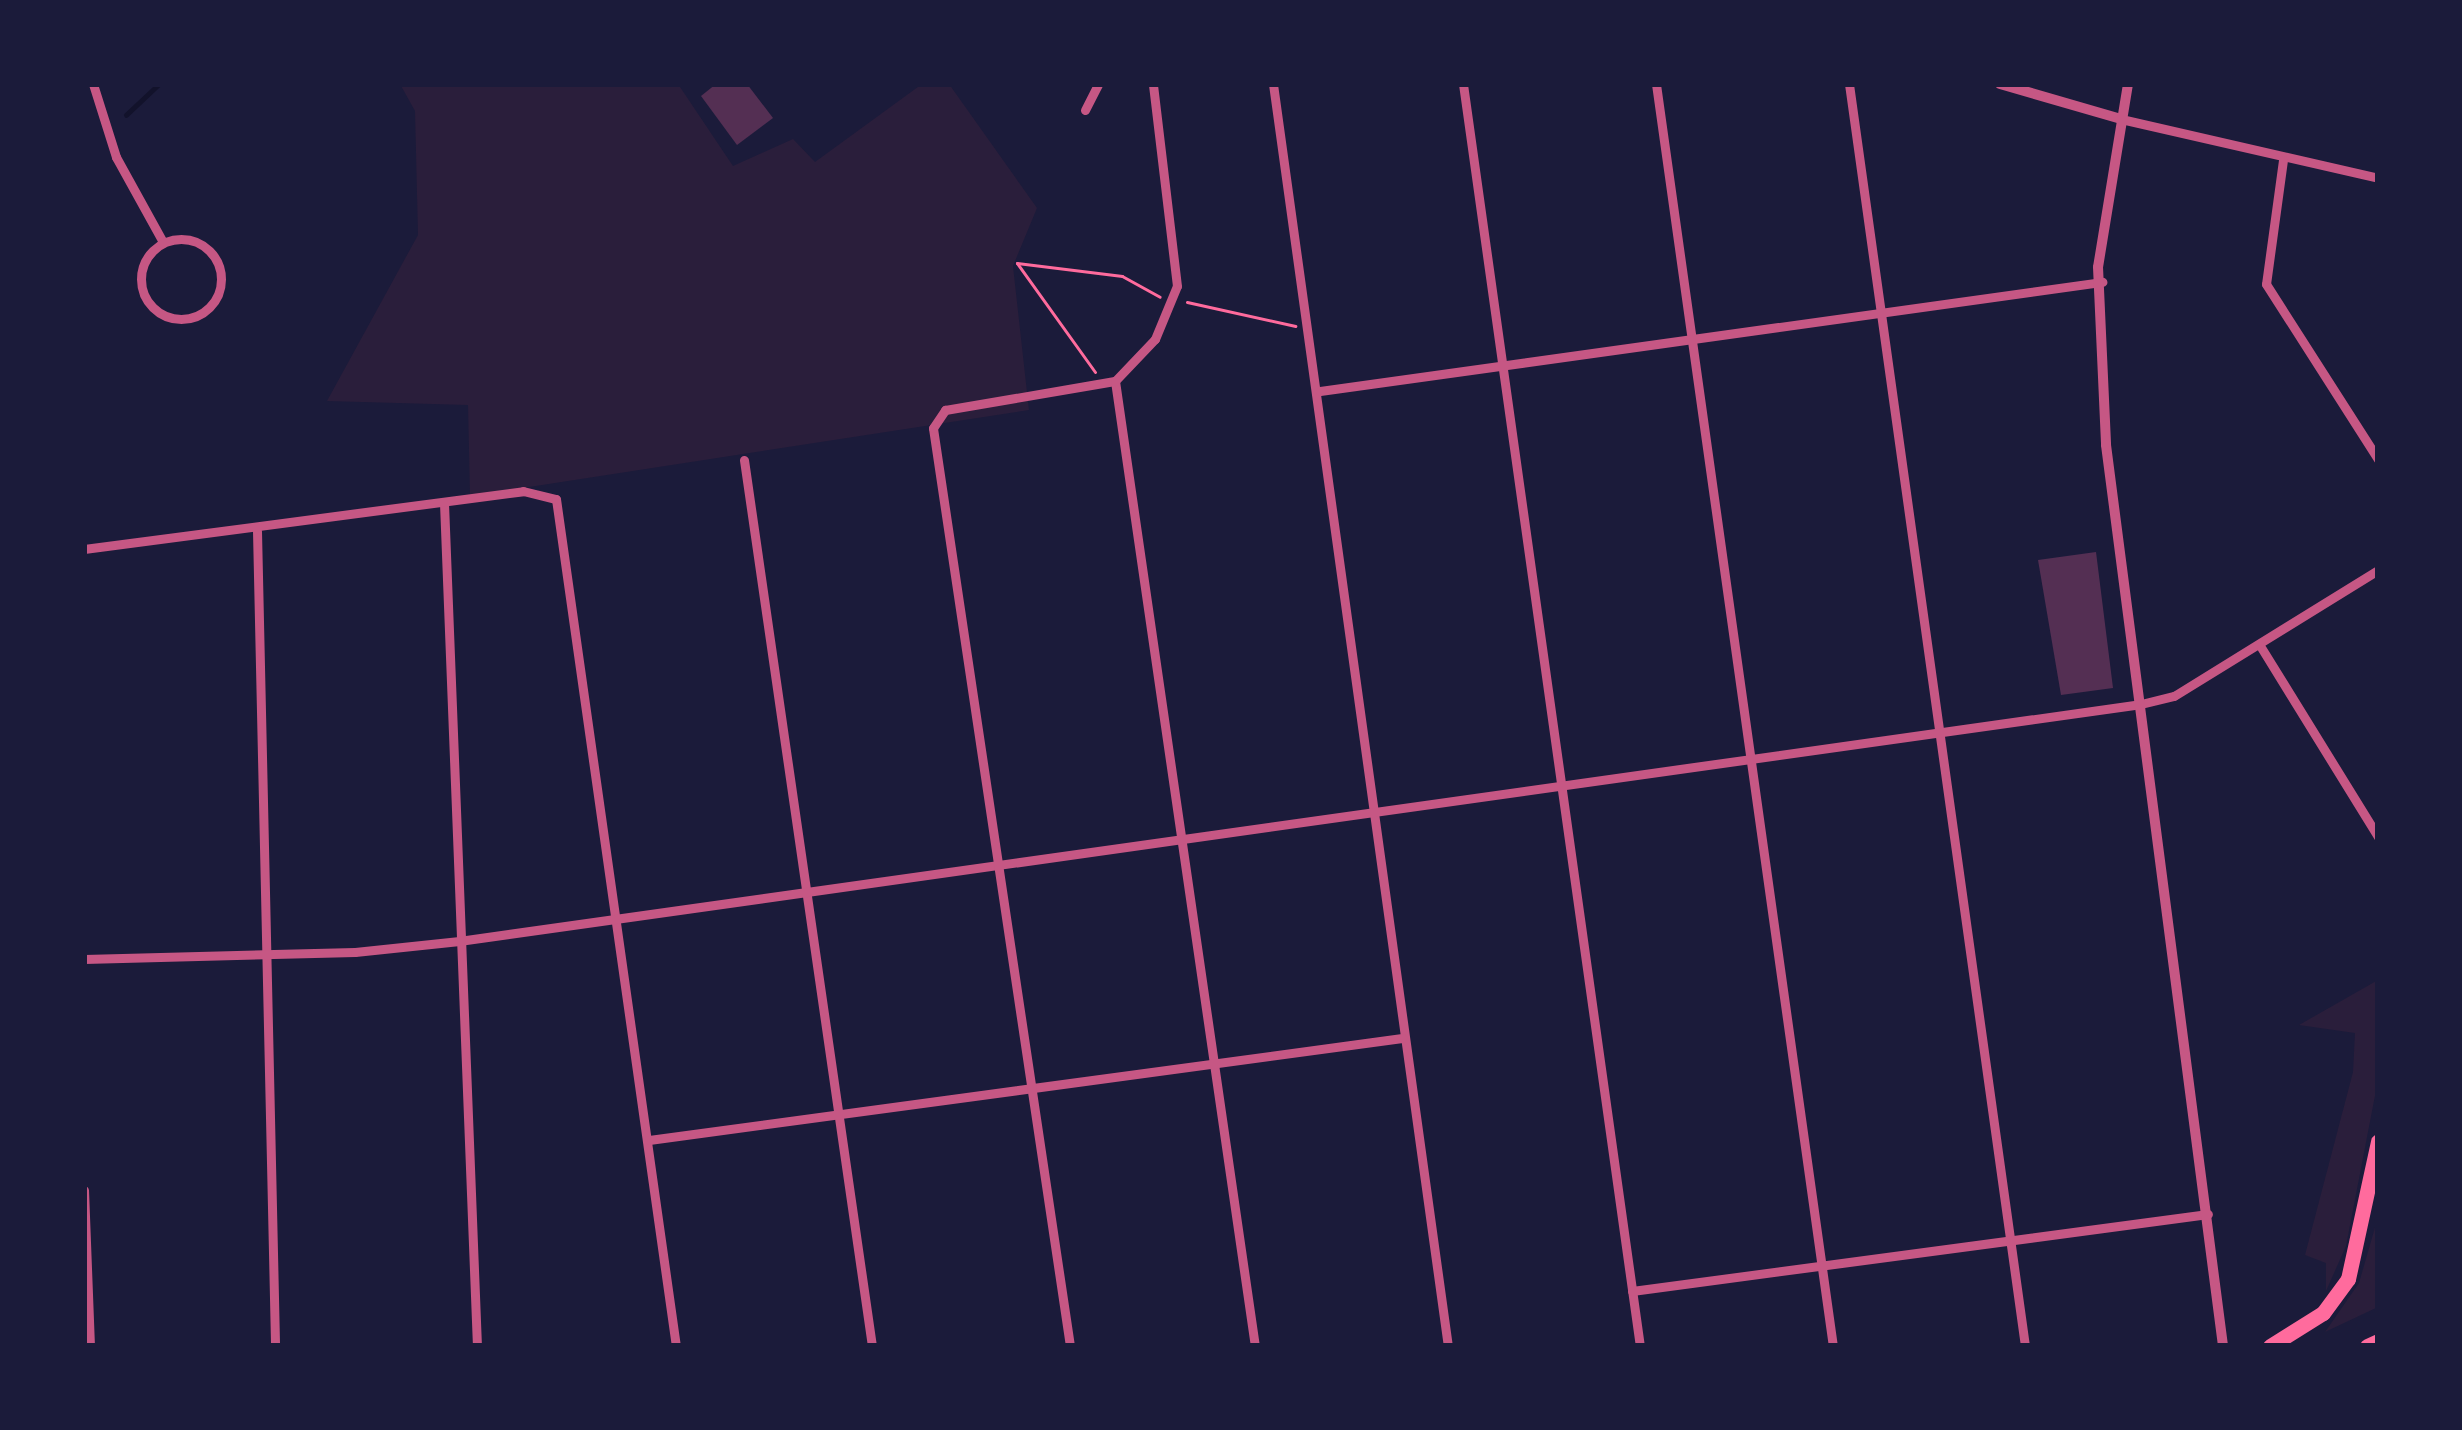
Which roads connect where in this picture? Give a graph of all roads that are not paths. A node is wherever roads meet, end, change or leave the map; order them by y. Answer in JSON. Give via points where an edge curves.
{"nodes":[{"id":1,"x":93,"y":84,"type":"edge"},
{"id":2,"x":1098,"y":84,"type":"edge"},
{"id":3,"x":1153,"y":84,"type":"edge"},
{"id":4,"x":1274,"y":84,"type":"edge"},
{"id":5,"x":1463,"y":84,"type":"edge"},
{"id":6,"x":1656,"y":84,"type":"edge"},
{"id":7,"x":1849,"y":84,"type":"edge"},
{"id":8,"x":2000,"y":84,"type":"edge"},
{"id":9,"x":2128,"y":84,"type":"edge"},
{"id":10,"x":1085,"y":110,"type":"dead end"},
{"id":11,"x":2121,"y":119,"type":"junction"},
{"id":12,"x":2283,"y":160,"type":"junction"},
{"id":13,"x":2378,"y":178,"type":"edge"},
{"id":14,"x":164,"y":242,"type":"junction"},
{"id":15,"x":2102,"y":282,"type":"junction"},
{"id":16,"x":1879,"y":315,"type":"junction"},
{"id":17,"x":1694,"y":345,"type":"junction"},
{"id":18,"x":1503,"y":367,"type":"junction"},
{"id":19,"x":1109,"y":382,"type":"junction"},
{"id":20,"x":1320,"y":391,"type":"junction"},
{"id":21,"x":2378,"y":459,"type":"edge"},
{"id":22,"x":745,"y":460,"type":"dead end"},
{"id":23,"x":444,"y":502,"type":"junction"},
{"id":24,"x":257,"y":531,"type":"junction"},
{"id":25,"x":84,"y":549,"type":"edge"},
{"id":26,"x":2378,"y":569,"type":"edge"},
{"id":27,"x":2259,"y":644,"type":"junction"},
{"id":28,"x":2141,"y":704,"type":"junction"},
{"id":29,"x":1940,"y":729,"type":"junction"},
{"id":30,"x":1751,"y":755,"type":"junction"},
{"id":31,"x":1561,"y":782,"type":"junction"},
{"id":32,"x":1372,"y":808,"type":"junction"},
{"id":33,"x":1184,"y":834,"type":"junction"},
{"id":34,"x":2378,"y":837,"type":"edge"},
{"id":35,"x":995,"y":863,"type":"junction"},
{"id":36,"x":806,"y":887,"type":"junction"},
{"id":37,"x":620,"y":914,"type":"junction"},
{"id":38,"x":458,"y":941,"type":"junction"},
{"id":39,"x":266,"y":956,"type":"junction"},
{"id":40,"x":84,"y":959,"type":"edge"},
{"id":41,"x":1402,"y":1038,"type":"junction"},
{"id":42,"x":1216,"y":1062,"type":"junction"},
{"id":43,"x":1033,"y":1086,"type":"junction"},
{"id":44,"x":842,"y":1112,"type":"junction"},
{"id":45,"x":650,"y":1140,"type":"junction"},
{"id":46,"x":2378,"y":1141,"type":"edge"},
{"id":47,"x":84,"y":1190,"type":"edge"},
{"id":48,"x":2208,"y":1214,"type":"junction"},
{"id":49,"x":2009,"y":1237,"type":"junction"},
{"id":50,"x":1821,"y":1262,"type":"junction"},
{"id":51,"x":1631,"y":1292,"type":"junction"},
{"id":52,"x":2378,"y":1341,"type":"edge"},
{"id":53,"x":90,"y":1346,"type":"edge"},
{"id":54,"x":275,"y":1346,"type":"edge"},
{"id":55,"x":476,"y":1346,"type":"edge"},
{"id":56,"x":676,"y":1346,"type":"edge"},
{"id":57,"x":872,"y":1346,"type":"edge"},
{"id":58,"x":1070,"y":1346,"type":"edge"},
{"id":59,"x":1256,"y":1346,"type":"edge"},
{"id":60,"x":1448,"y":1346,"type":"edge"},
{"id":61,"x":1640,"y":1346,"type":"edge"},
{"id":62,"x":1833,"y":1346,"type":"edge"},
{"id":63,"x":2025,"y":1346,"type":"edge"},
{"id":64,"x":2223,"y":1346,"type":"edge"},
{"id":65,"x":2270,"y":1346,"type":"edge"},
{"id":66,"x":2367,"y":1346,"type":"edge"}],
"edges":[{"from":1,"to":14,"type":"street","via":[[116,157]]},
{"from":2,"to":10,"type":"street"},
{"from":3,"to":19,"type":"street","via":[[1175,299],[1155,339]]},
{"from":4,"to":20,"type":"street"},
{"from":5,"to":18,"type":"street"},
{"from":6,"to":17,"type":"street"},
{"from":7,"to":16,"type":"street"},
{"from":8,"to":11,"type":"street"},
{"from":9,"to":11,"type":"street"},
{"from":11,"to":12,"type":"street"},
{"from":11,"to":15,"type":"street"},
{"from":12,"to":13,"type":"street"},
{"from":12,"to":21,"type":"street","via":[[2266,284]]},
{"from":14,"to":14,"type":"street","via":[[141,272],[145,296],[175,319],[202,314],[220,293],[220,266],[190,239]]},
{"from":15,"to":16,"type":"street"},
{"from":15,"to":28,"type":"street","via":[[2106,445]]},
{"from":16,"to":17,"type":"street"},
{"from":16,"to":29,"type":"street"},
{"from":17,"to":18,"type":"street"},
{"from":17,"to":30,"type":"street"},
{"from":18,"to":20,"type":"street"},
{"from":18,"to":31,"type":"street"},
{"from":19,"to":33,"type":"street"},
{"from":19,"to":35,"type":"street","via":[[937,416]]},
{"from":20,"to":32,"type":"street"},
{"from":22,"to":36,"type":"street"},
{"from":23,"to":24,"type":"street"},
{"from":23,"to":37,"type":"street","via":[[539,490],[556,499],[565,520]]},
{"from":23,"to":38,"type":"street"},
{"from":24,"to":25,"type":"street"},
{"from":24,"to":39,"type":"street"},
{"from":26,"to":27,"type":"street"},
{"from":27,"to":28,"type":"street","via":[[2174,695]]},
{"from":27,"to":34,"type":"street"},
{"from":28,"to":29,"type":"street"},
{"from":28,"to":48,"type":"street"},
{"from":29,"to":30,"type":"street"},
{"from":29,"to":49,"type":"street"},
{"from":30,"to":31,"type":"street"},
{"from":30,"to":50,"type":"street"},
{"from":31,"to":32,"type":"street"},
{"from":31,"to":51,"type":"street"},
{"from":32,"to":33,"type":"street"},
{"from":32,"to":41,"type":"street"},
{"from":33,"to":35,"type":"street"},
{"from":33,"to":42,"type":"street"},
{"from":35,"to":36,"type":"street"},
{"from":35,"to":43,"type":"street"},
{"from":36,"to":37,"type":"street"},
{"from":36,"to":44,"type":"street"},
{"from":37,"to":38,"type":"street"},
{"from":37,"to":45,"type":"street"},
{"from":38,"to":39,"type":"street"},
{"from":38,"to":55,"type":"street"},
{"from":39,"to":40,"type":"street"},
{"from":39,"to":54,"type":"street"},
{"from":41,"to":42,"type":"street"},
{"from":41,"to":60,"type":"street"},
{"from":42,"to":43,"type":"street"},
{"from":42,"to":59,"type":"street"},
{"from":43,"to":44,"type":"street"},
{"from":43,"to":58,"type":"street"},
{"from":44,"to":45,"type":"street"},
{"from":44,"to":57,"type":"street"},
{"from":45,"to":56,"type":"street"},
{"from":46,"to":65,"type":"highway","via":[[2348,1279],[2324,1313]]},
{"from":47,"to":53,"type":"street"},
{"from":48,"to":49,"type":"street"},
{"from":48,"to":64,"type":"street"},
{"from":49,"to":50,"type":"street"},
{"from":49,"to":63,"type":"street"},
{"from":50,"to":51,"type":"street"},
{"from":50,"to":62,"type":"street"},
{"from":51,"to":61,"type":"street"},
{"from":52,"to":66,"type":"highway"}]}
